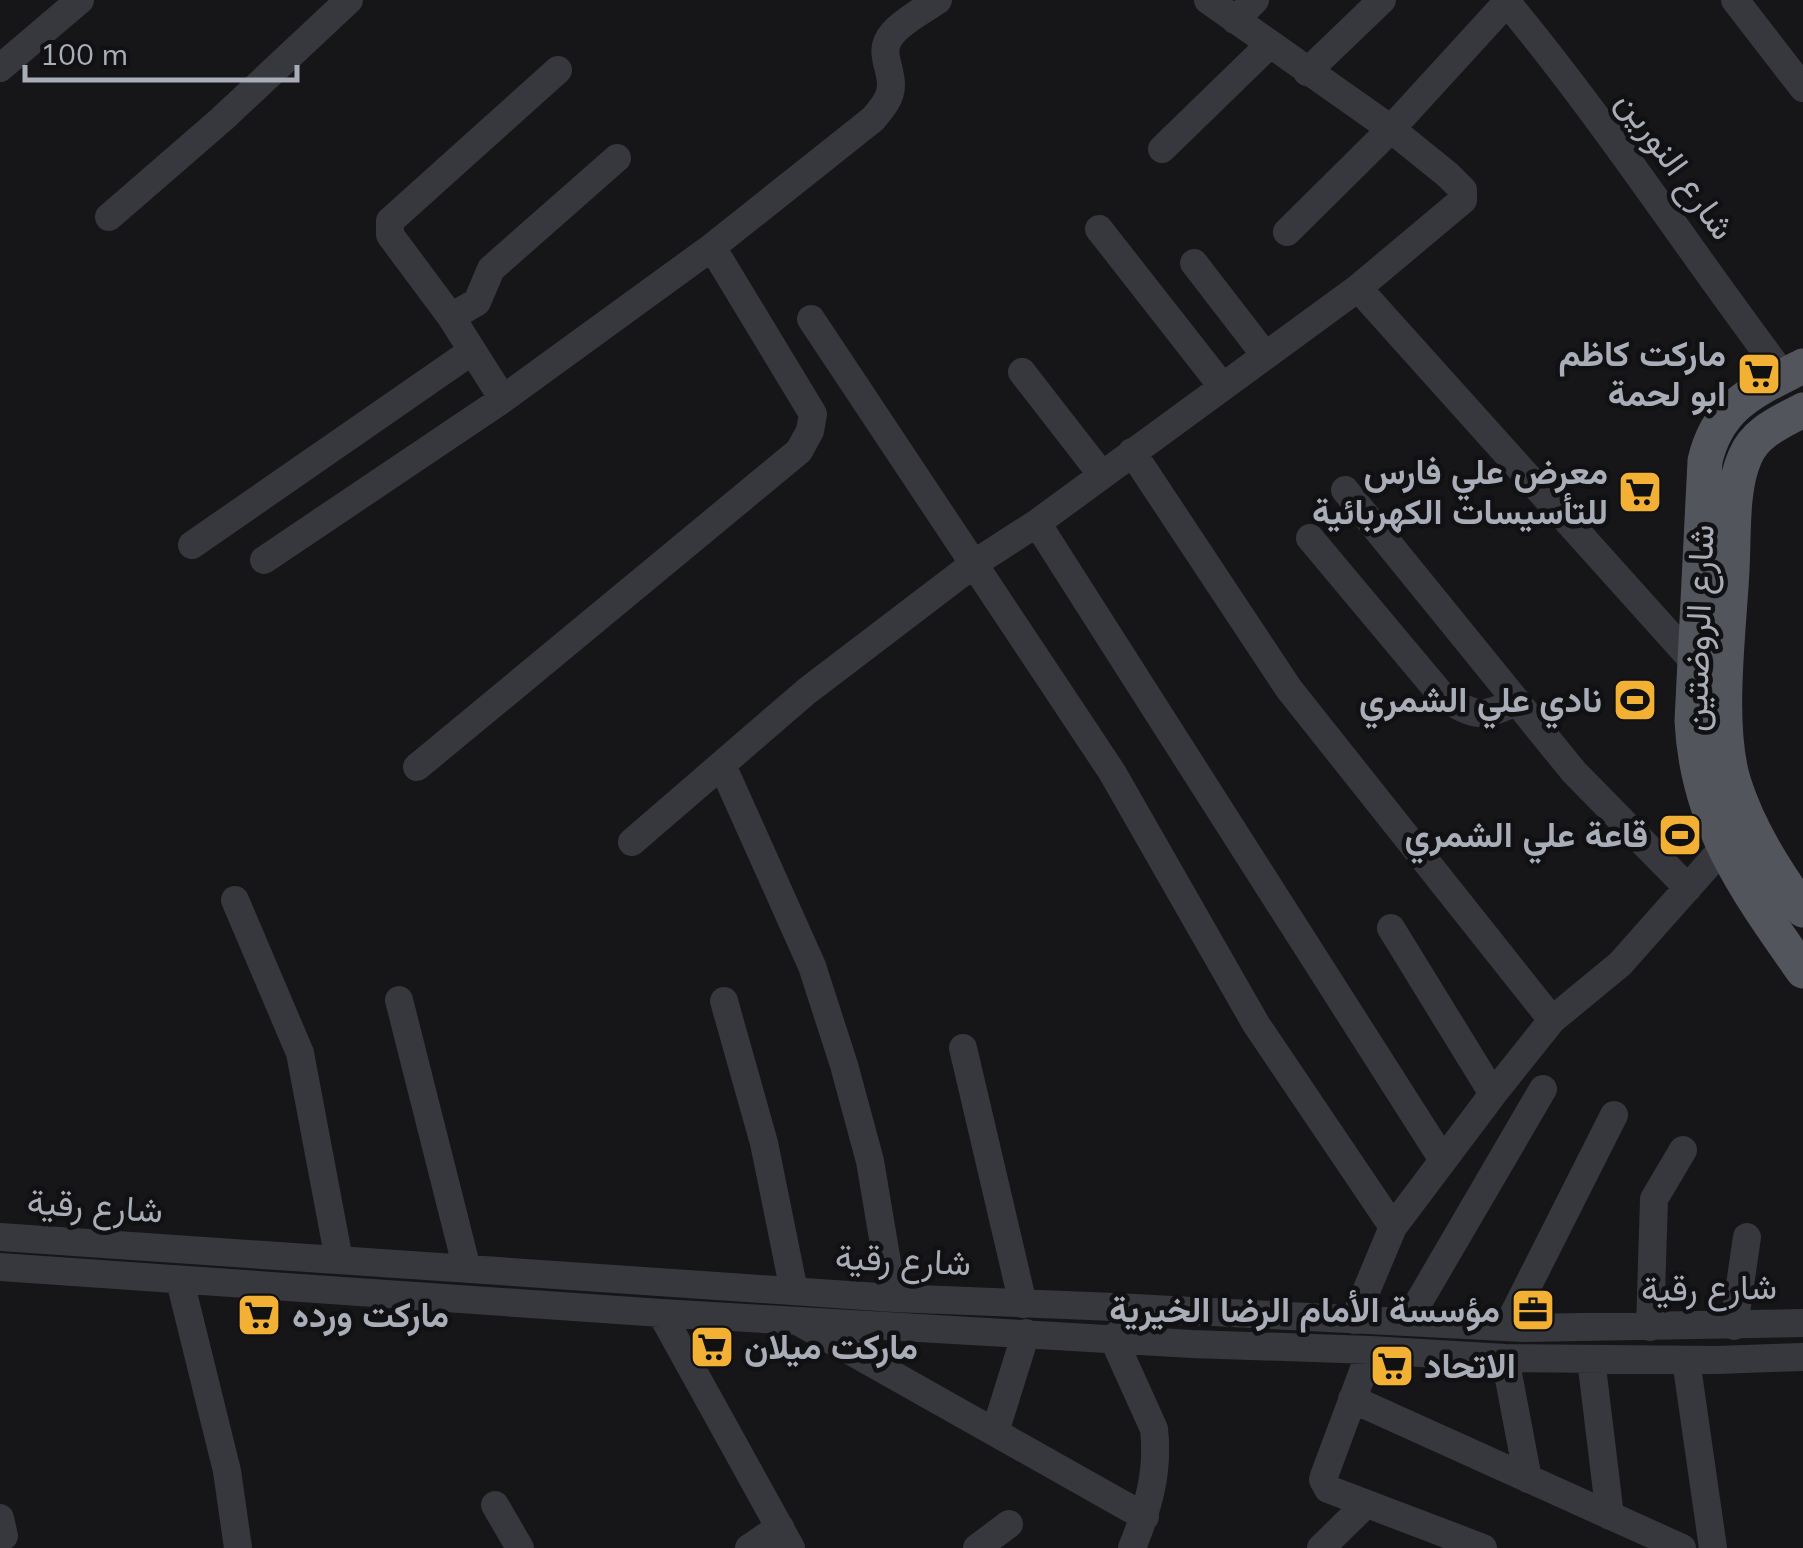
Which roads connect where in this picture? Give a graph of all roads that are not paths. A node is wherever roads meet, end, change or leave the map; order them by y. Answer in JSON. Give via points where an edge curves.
{"nodes":[{"id":1,"x":80,"y":0,"type":"edge"},
{"id":2,"x":349,"y":0,"type":"edge"},
{"id":3,"x":938,"y":0,"type":"edge"},
{"id":4,"x":1208,"y":0,"type":"edge"},
{"id":5,"x":1382,"y":0,"type":"edge"},
{"id":6,"x":1734,"y":0,"type":"edge"},
{"id":7,"x":1507,"y":1,"type":"edge"},
{"id":8,"x":1245,"y":10,"type":"edge"},
{"id":9,"x":1269,"y":44,"type":"junction"},
{"id":10,"x":0,"y":68,"type":"edge"},
{"id":11,"x":558,"y":70,"type":"dead end"},
{"id":12,"x":1307,"y":72,"type":"junction"},
{"id":13,"x":1803,"y":88,"type":"edge"},
{"id":14,"x":1391,"y":129,"type":"junction"},
{"id":15,"x":1162,"y":149,"type":"dead end"},
{"id":16,"x":617,"y":158,"type":"dead end"},
{"id":17,"x":109,"y":217,"type":"dead end"},
{"id":18,"x":1099,"y":229,"type":"dead end"},
{"id":19,"x":1287,"y":232,"type":"dead end"},
{"id":20,"x":712,"y":248,"type":"junction"},
{"id":21,"x":1194,"y":263,"type":"dead end"},
{"id":22,"x":1358,"y":288,"type":"junction"},
{"id":23,"x":450,"y":317,"type":"junction"},
{"id":24,"x":811,"y":319,"type":"dead end"},
{"id":25,"x":472,"y":352,"type":"junction"},
{"id":26,"x":1265,"y":355,"type":"junction"},
{"id":27,"x":1793,"y":371,"type":"edge"},
{"id":28,"x":1022,"y":372,"type":"dead end"},
{"id":29,"x":1222,"y":386,"type":"junction"},
{"id":30,"x":502,"y":400,"type":"junction"},
{"id":31,"x":1803,"y":410,"type":"edge"},
{"id":32,"x":1132,"y":452,"type":"junction"},
{"id":33,"x":1102,"y":475,"type":"junction"},
{"id":34,"x":1345,"y":490,"type":"dead end"},
{"id":35,"x":1037,"y":523,"type":"junction"},
{"id":36,"x":1310,"y":538,"type":"dead end"},
{"id":37,"x":192,"y":545,"type":"dead end"},
{"id":38,"x":264,"y":560,"type":"dead end"},
{"id":39,"x":975,"y":563,"type":"junction"},
{"id":40,"x":1695,"y":663,"type":"junction"},
{"id":41,"x":1517,"y":702,"type":"junction"},
{"id":42,"x":722,"y":765,"type":"junction"},
{"id":43,"x":417,"y":767,"type":"dead end"},
{"id":44,"x":632,"y":842,"type":"dead end"},
{"id":45,"x":1723,"y":848,"type":"junction"},
{"id":46,"x":1688,"y":888,"type":"junction"},
{"id":47,"x":235,"y":900,"type":"dead end"},
{"id":48,"x":1803,"y":910,"type":"edge"},
{"id":49,"x":1392,"y":928,"type":"dead end"},
{"id":50,"x":1803,"y":971,"type":"edge"},
{"id":51,"x":399,"y":1000,"type":"dead end"},
{"id":52,"x":724,"y":1001,"type":"dead end"},
{"id":53,"x":1552,"y":1020,"type":"junction"},
{"id":54,"x":963,"y":1048,"type":"dead end"},
{"id":55,"x":1544,"y":1089,"type":"dead end"},
{"id":56,"x":1493,"y":1094,"type":"junction"},
{"id":57,"x":1614,"y":1115,"type":"dead end"},
{"id":58,"x":1683,"y":1150,"type":"dead end"},
{"id":59,"x":1443,"y":1160,"type":"junction"},
{"id":60,"x":1393,"y":1227,"type":"junction"},
{"id":61,"x":0,"y":1237,"type":"edge"},
{"id":62,"x":1747,"y":1237,"type":"dead end"},
{"id":63,"x":339,"y":1260,"type":"junction"},
{"id":64,"x":0,"y":1268,"type":"edge"},
{"id":65,"x":467,"y":1269,"type":"junction"},
{"id":66,"x":180,"y":1281,"type":"junction"},
{"id":67,"x":794,"y":1291,"type":"junction"},
{"id":68,"x":893,"y":1298,"type":"junction"},
{"id":69,"x":1023,"y":1304,"type":"junction"},
{"id":70,"x":1114,"y":1307,"type":"junction"},
{"id":71,"x":1194,"y":1311,"type":"junction"},
{"id":72,"x":661,"y":1313,"type":"junction"},
{"id":73,"x":795,"y":1320,"type":"junction"},
{"id":74,"x":1354,"y":1320,"type":"junction"},
{"id":75,"x":1408,"y":1322,"type":"junction"},
{"id":76,"x":1803,"y":1323,"type":"edge"},
{"id":77,"x":1734,"y":1326,"type":"junction"},
{"id":78,"x":1506,"y":1327,"type":"junction"},
{"id":79,"x":1650,"y":1328,"type":"junction"},
{"id":80,"x":1026,"y":1333,"type":"junction"},
{"id":81,"x":1113,"y":1338,"type":"junction"},
{"id":82,"x":1192,"y":1344,"type":"junction"},
{"id":83,"x":1371,"y":1350,"type":"junction"},
{"id":84,"x":1803,"y":1357,"type":"edge"},
{"id":85,"x":1505,"y":1358,"type":"junction"},
{"id":86,"x":1591,"y":1360,"type":"junction"},
{"id":87,"x":1686,"y":1360,"type":"junction"},
{"id":88,"x":1352,"y":1399,"type":"junction"},
{"id":89,"x":994,"y":1432,"type":"junction"},
{"id":90,"x":1528,"y":1479,"type":"junction"},
{"id":91,"x":1366,"y":1504,"type":"junction"},
{"id":92,"x":495,"y":1506,"type":"dead end"},
{"id":93,"x":1610,"y":1516,"type":"junction"},
{"id":94,"x":1145,"y":1517,"type":"junction"},
{"id":95,"x":1010,"y":1524,"type":"dead end"},
{"id":96,"x":785,"y":1538,"type":"edge"},
{"id":97,"x":1472,"y":1546,"type":"edge"},
{"id":98,"x":238,"y":1548,"type":"edge"},
{"id":99,"x":520,"y":1548,"type":"edge"},
{"id":100,"x":749,"y":1548,"type":"edge"},
{"id":101,"x":977,"y":1548,"type":"edge"},
{"id":102,"x":1132,"y":1548,"type":"edge"},
{"id":103,"x":1321,"y":1548,"type":"edge"},
{"id":104,"x":1682,"y":1548,"type":"edge"},
{"id":105,"x":1713,"y":1548,"type":"edge"}],
"edges":[{"from":1,"to":10,"type":"street"},
{"from":2,"to":17,"type":"street"},
{"from":3,"to":20,"type":"street","via":[[893,33],[884,48],[891,86],[873,119]]},
{"from":4,"to":8,"type":"street"},
{"from":5,"to":12,"type":"street"},
{"from":6,"to":13,"type":"street"},
{"from":7,"to":14,"type":"street"},
{"from":7,"to":27,"type":"street","name":"شارع النورين","via":[[1726,300]]},
{"from":8,"to":9,"type":"street"},
{"from":9,"to":12,"type":"street"},
{"from":9,"to":15,"type":"street"},
{"from":11,"to":23,"type":"street","via":[[390,221],[390,235]]},
{"from":12,"to":14,"type":"street"},
{"from":14,"to":19,"type":"street"},
{"from":14,"to":22,"type":"street","via":[[1448,175],[1464,200]]},
{"from":16,"to":23,"type":"street","via":[[491,269],[477,302]]},
{"from":18,"to":29,"type":"street"},
{"from":20,"to":30,"type":"street"},
{"from":20,"to":43,"type":"street","via":[[813,414],[799,451]]},
{"from":21,"to":26,"type":"street"},
{"from":22,"to":26,"type":"street"},
{"from":22,"to":40,"type":"street"},
{"from":23,"to":25,"type":"street"},
{"from":24,"to":39,"type":"street"},
{"from":25,"to":30,"type":"street"},
{"from":25,"to":37,"type":"street"},
{"from":26,"to":29,"type":"street"},
{"from":27,"to":40,"type":"main road","name":"شارع الروضتين","via":[[1730,410],[1708,450]]},
{"from":28,"to":33,"type":"street"},
{"from":29,"to":32,"type":"street"},
{"from":30,"to":38,"type":"street"},
{"from":31,"to":48,"type":"main road","name":"شارع الروضتين","via":[[1758,438],[1742,464],[1726,720],[1729,764],[1746,814]]},
{"from":32,"to":33,"type":"street"},
{"from":32,"to":53,"type":"street","via":[[1289,689]]},
{"from":33,"to":35,"type":"street"},
{"from":34,"to":41,"type":"street"},
{"from":35,"to":39,"type":"street"},
{"from":35,"to":59,"type":"street"},
{"from":36,"to":41,"type":"street","via":[[1444,698],[1472,714]]},
{"from":39,"to":42,"type":"street"},
{"from":39,"to":60,"type":"street","via":[[1112,772],[1256,1024]]},
{"from":40,"to":45,"type":"main road","name":"شارع الروضتين","via":[[1696,763]]},
{"from":41,"to":46,"type":"street","via":[[1574,772]]},
{"from":42,"to":44,"type":"street"},
{"from":42,"to":68,"type":"street","via":[[812,966],[870,1161]]},
{"from":45,"to":46,"type":"street"},
{"from":45,"to":50,"type":"main road","name":"شارع الروضتين"},
{"from":46,"to":53,"type":"street","via":[[1620,964]]},
{"from":47,"to":63,"type":"street","via":[[300,1053]]},
{"from":49,"to":56,"type":"street"},
{"from":51,"to":65,"type":"street"},
{"from":52,"to":67,"type":"street","via":[[764,1143]]},
{"from":53,"to":56,"type":"street"},
{"from":54,"to":69,"type":"street"},
{"from":55,"to":75,"type":"street"},
{"from":56,"to":59,"type":"street"},
{"from":57,"to":78,"type":"street"},
{"from":58,"to":79,"type":"street","via":[[1654,1200]]},
{"from":59,"to":60,"type":"street"},
{"from":60,"to":74,"type":"street"},
{"from":61,"to":63,"type":"street","name":"شارع رقية"},
{"from":62,"to":77,"type":"street"},
{"from":63,"to":65,"type":"street","name":"شارع رقية"},
{"from":64,"to":66,"type":"street","name":"شارع رقية"},
{"from":65,"to":67,"type":"street","name":"شارع رقية"},
{"from":66,"to":72,"type":"street","name":"شارع رقية"},
{"from":66,"to":98,"type":"street","via":[[227,1471]]},
{"from":67,"to":68,"type":"street","name":"شارع رقية"},
{"from":68,"to":69,"type":"street","name":"شارع رقية"},
{"from":69,"to":70,"type":"street","name":"شارع رقية"},
{"from":70,"to":71,"type":"street","name":"شارع رقية"},
{"from":70,"to":81,"type":"street","via":[[1124,1322]]},
{"from":71,"to":74,"type":"street","name":"شارع رقية"},
{"from":71,"to":82,"type":"street","via":[[1180,1327]]},
{"from":72,"to":73,"type":"street","name":"شارع رقية"},
{"from":72,"to":96,"type":"street"},
{"from":73,"to":80,"type":"street","name":"شارع رقية"},
{"from":73,"to":89,"type":"street"},
{"from":74,"to":75,"type":"street","name":"شارع رقية"},
{"from":75,"to":78,"type":"street","name":"شارع رقية"},
{"from":76,"to":77,"type":"street","name":"شارع رقية"},
{"from":77,"to":79,"type":"street","name":"شارع رقية"},
{"from":78,"to":79,"type":"street","name":"شارع رقية"},
{"from":80,"to":81,"type":"street","name":"شارع رقية"},
{"from":80,"to":89,"type":"street"},
{"from":81,"to":82,"type":"street","name":"شارع رقية"},
{"from":81,"to":94,"type":"street","via":[[1154,1429],[1155,1476]]},
{"from":82,"to":83,"type":"street","name":"شارع رقية"},
{"from":83,"to":85,"type":"street","name":"شارع رقية"},
{"from":83,"to":88,"type":"street"},
{"from":84,"to":87,"type":"street","name":"شارع رقية"},
{"from":85,"to":86,"type":"street","name":"شارع رقية"},
{"from":85,"to":90,"type":"street"},
{"from":86,"to":87,"type":"street","name":"شارع رقية"},
{"from":86,"to":93,"type":"street"},
{"from":87,"to":105,"type":"street"},
{"from":88,"to":90,"type":"street"},
{"from":88,"to":91,"type":"street","via":[[1324,1480],[1328,1489]]},
{"from":89,"to":94,"type":"street"},
{"from":90,"to":93,"type":"street"},
{"from":91,"to":97,"type":"street"},
{"from":91,"to":103,"type":"street"},
{"from":92,"to":99,"type":"street"},
{"from":93,"to":104,"type":"street"},
{"from":94,"to":102,"type":"street"},
{"from":95,"to":101,"type":"street"},
{"from":96,"to":100,"type":"street"}]}
